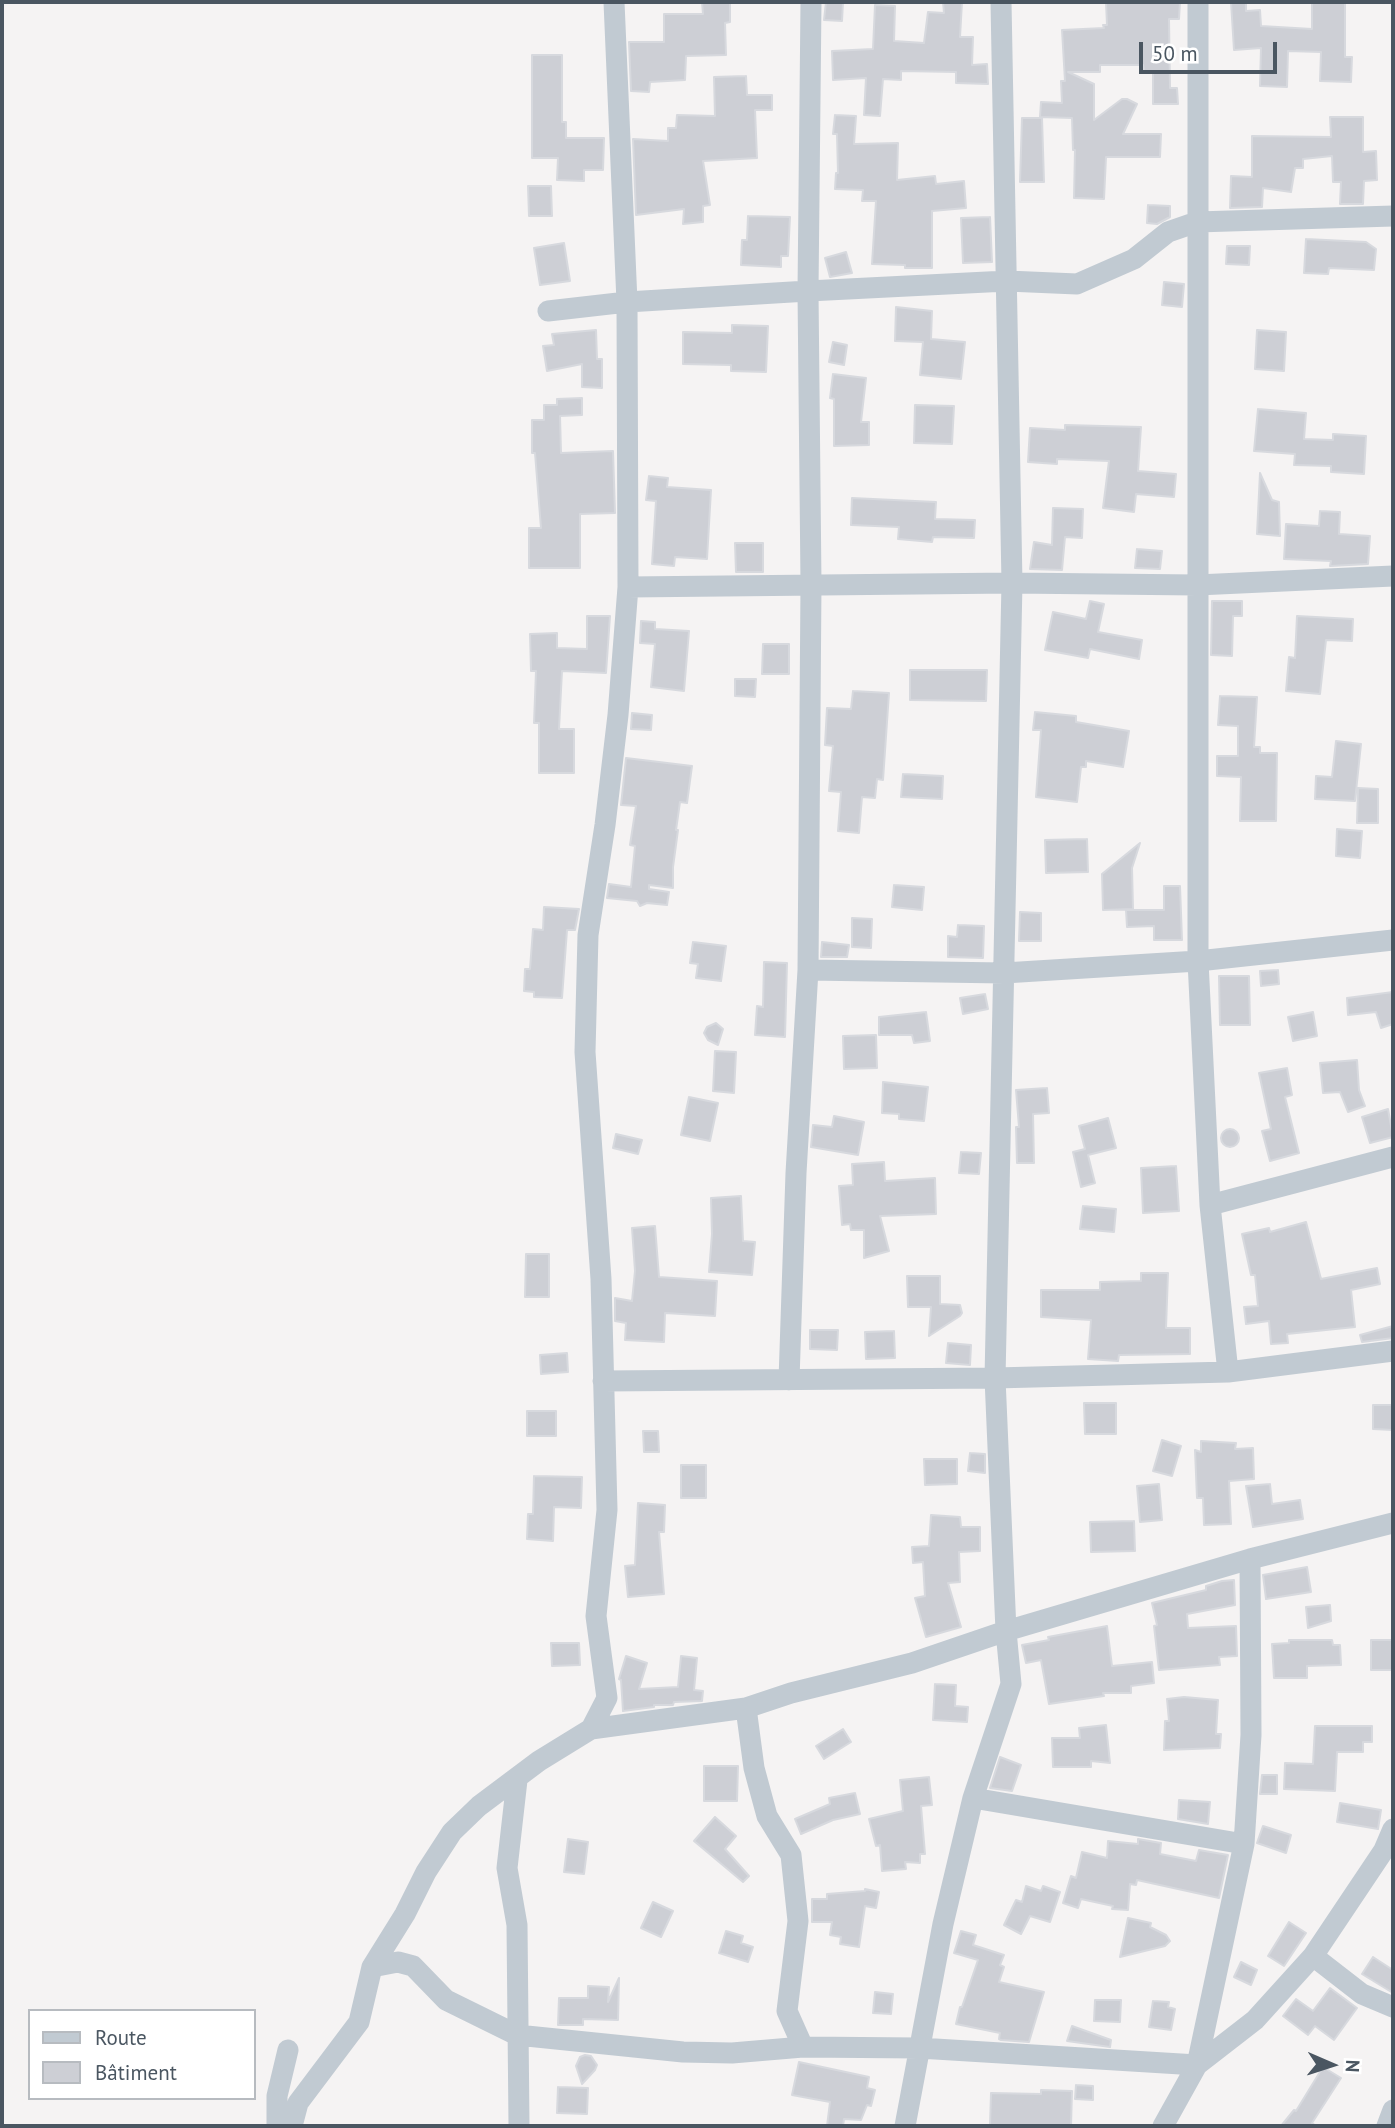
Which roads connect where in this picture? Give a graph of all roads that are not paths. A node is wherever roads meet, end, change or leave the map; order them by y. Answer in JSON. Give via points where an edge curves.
{"nodes":[{"id":1,"x":614,"y":2,"type":"edge"},
{"id":2,"x":811,"y":2,"type":"edge"},
{"id":3,"x":1001,"y":2,"type":"edge"},
{"id":4,"x":1198,"y":2,"type":"edge"},
{"id":5,"x":1393,"y":216,"type":"edge"},
{"id":6,"x":1197,"y":222,"type":"junction"},
{"id":7,"x":1007,"y":281,"type":"junction"},
{"id":8,"x":808,"y":291,"type":"junction"},
{"id":9,"x":626,"y":302,"type":"junction"},
{"id":10,"x":548,"y":311,"type":"dead end"},
{"id":11,"x":1393,"y":576,"type":"edge"},
{"id":12,"x":1012,"y":583,"type":"junction"},
{"id":13,"x":811,"y":584,"type":"junction"},
{"id":14,"x":1197,"y":585,"type":"junction"},
{"id":15,"x":628,"y":587,"type":"junction"},
{"id":16,"x":1393,"y":940,"type":"edge"},
{"id":17,"x":1198,"y":961,"type":"junction"},
{"id":18,"x":808,"y":970,"type":"junction"},
{"id":19,"x":1004,"y":973,"type":"junction"},
{"id":20,"x":1393,"y":1157,"type":"edge"},
{"id":21,"x":1210,"y":1205,"type":"junction"},
{"id":22,"x":1393,"y":1351,"type":"edge"},
{"id":23,"x":1228,"y":1372,"type":"junction"},
{"id":24,"x":995,"y":1378,"type":"junction"},
{"id":25,"x":789,"y":1380,"type":"junction"},
{"id":26,"x":603,"y":1381,"type":"junction"},
{"id":27,"x":1393,"y":1523,"type":"edge"},
{"id":28,"x":1250,"y":1559,"type":"junction"},
{"id":29,"x":1006,"y":1631,"type":"junction"},
{"id":30,"x":746,"y":1708,"type":"junction"},
{"id":31,"x":591,"y":1729,"type":"junction"},
{"id":32,"x":517,"y":1780,"type":"junction"},
{"id":33,"x":973,"y":1798,"type":"junction"},
{"id":34,"x":1393,"y":1829,"type":"edge"},
{"id":35,"x":1244,"y":1844,"type":"junction"},
{"id":36,"x":1389,"y":1851,"type":"edge"},
{"id":37,"x":1313,"y":1956,"type":"junction"},
{"id":38,"x":372,"y":1967,"type":"junction"},
{"id":39,"x":1393,"y":2007,"type":"edge"},
{"id":40,"x":517,"y":2035,"type":"junction"},
{"id":41,"x":803,"y":2048,"type":"junction"},
{"id":42,"x":919,"y":2049,"type":"junction"},
{"id":43,"x":288,"y":2050,"type":"dead end"},
{"id":44,"x":1196,"y":2064,"type":"junction"},
{"id":45,"x":1393,"y":2110,"type":"edge"},
{"id":46,"x":276,"y":2126,"type":"edge"},
{"id":47,"x":292,"y":2126,"type":"edge"},
{"id":48,"x":519,"y":2126,"type":"edge"},
{"id":49,"x":905,"y":2126,"type":"edge"},
{"id":50,"x":1163,"y":2126,"type":"edge"},
{"id":51,"x":1387,"y":2126,"type":"edge"}],
"edges":[{"from":1,"to":9,"type":"street"},
{"from":2,"to":8,"type":"street"},
{"from":3,"to":7,"type":"street"},
{"from":4,"to":6,"type":"street"},
{"from":5,"to":6,"type":"street"},
{"from":6,"to":7,"type":"street","via":[[1168,232],[1134,260],[1077,284]]},
{"from":6,"to":14,"type":"street"},
{"from":7,"to":8,"type":"street"},
{"from":7,"to":12,"type":"street"},
{"from":8,"to":9,"type":"street"},
{"from":8,"to":13,"type":"street"},
{"from":9,"to":10,"type":"street"},
{"from":9,"to":15,"type":"street"},
{"from":11,"to":14,"type":"street"},
{"from":12,"to":13,"type":"street"},
{"from":12,"to":14,"type":"street"},
{"from":12,"to":19,"type":"street"},
{"from":13,"to":15,"type":"street"},
{"from":13,"to":18,"type":"street"},
{"from":14,"to":17,"type":"street"},
{"from":15,"to":26,"type":"street","via":[[618,715],[588,935],[585,1052],[601,1279]]},
{"from":16,"to":17,"type":"street"},
{"from":17,"to":19,"type":"street"},
{"from":17,"to":21,"type":"street"},
{"from":18,"to":19,"type":"street"},
{"from":18,"to":25,"type":"street"},
{"from":19,"to":24,"type":"street"},
{"from":20,"to":21,"type":"street"},
{"from":21,"to":23,"type":"street"},
{"from":22,"to":23,"type":"street"},
{"from":23,"to":24,"type":"street"},
{"from":24,"to":25,"type":"street"},
{"from":24,"to":29,"type":"street"},
{"from":25,"to":26,"type":"street"},
{"from":26,"to":31,"type":"street","via":[[607,1510],[596,1616],[607,1698]]},
{"from":27,"to":28,"type":"street"},
{"from":28,"to":29,"type":"street"},
{"from":28,"to":35,"type":"street","via":[[1251,1735]]},
{"from":29,"to":30,"type":"street","via":[[912,1663]]},
{"from":29,"to":33,"type":"street","via":[[1011,1684]]},
{"from":30,"to":31,"type":"street"},
{"from":30,"to":41,"type":"street","via":[[754,1768],[767,1816],[791,1855],[798,1921],[787,2011]]},
{"from":31,"to":32,"type":"street"},
{"from":32,"to":38,"type":"street","via":[[452,1832]]},
{"from":32,"to":40,"type":"street","via":[[507,1868],[517,1926]]},
{"from":33,"to":35,"type":"street"},
{"from":33,"to":42,"type":"street"},
{"from":34,"to":36,"type":"street"},
{"from":35,"to":44,"type":"street"},
{"from":36,"to":37,"type":"street"},
{"from":37,"to":39,"type":"street","via":[[1362,1994]]},
{"from":37,"to":44,"type":"street","via":[[1255,2020]]},
{"from":38,"to":40,"type":"street","via":[[398,1962],[413,1966],[446,2000]]},
{"from":38,"to":47,"type":"street","via":[[359,2022],[298,2103]]},
{"from":40,"to":41,"type":"street","via":[[683,2052]]},
{"from":40,"to":48,"type":"street"},
{"from":41,"to":42,"type":"street"},
{"from":42,"to":44,"type":"street"},
{"from":42,"to":49,"type":"street"},
{"from":43,"to":46,"type":"street","via":[[277,2096]]},
{"from":44,"to":50,"type":"street"},
{"from":45,"to":51,"type":"street"}]}
